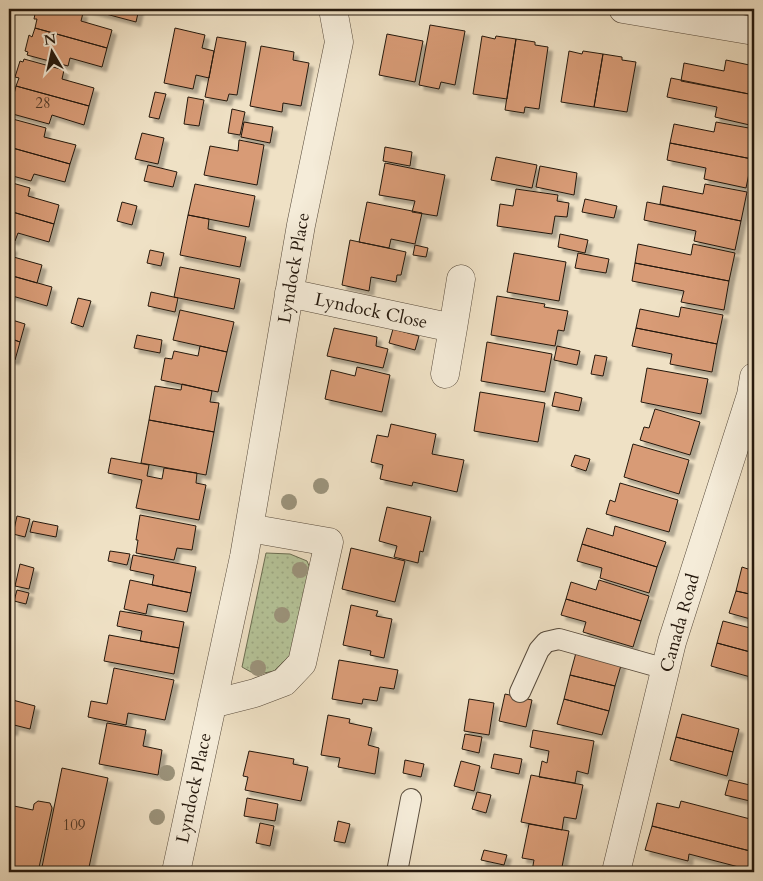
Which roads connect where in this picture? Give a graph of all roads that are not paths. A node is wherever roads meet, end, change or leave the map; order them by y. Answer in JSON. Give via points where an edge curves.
{"nodes":[{"id":1,"x":333,"y":9,"type":"edge"},
{"id":2,"x":623,"y":9,"type":"edge"},
{"id":3,"x":754,"y":31,"type":"edge"},
{"id":4,"x":461,"y":279,"type":"dead end"},
{"id":5,"x":289,"y":294,"type":"junction"},
{"id":6,"x":453,"y":328,"type":"junction"},
{"id":7,"x":445,"y":374,"type":"dead end"},
{"id":8,"x":754,"y":377,"type":"edge"},
{"id":9,"x":249,"y":528,"type":"junction"},
{"id":10,"x":666,"y":668,"type":"junction"},
{"id":11,"x":520,"y":692,"type":"dead end"},
{"id":12,"x":212,"y":704,"type":"junction"},
{"id":13,"x":412,"y":799,"type":"dead end"},
{"id":14,"x":176,"y":872,"type":"edge"},
{"id":15,"x":397,"y":872,"type":"edge"},
{"id":16,"x":616,"y":872,"type":"edge"}],
"edges":[{"from":1,"to":5,"type":"street","name":"Lyndock Place","via":[[339,42]]},
{"from":2,"to":3,"type":"street"},
{"from":4,"to":6,"type":"street","name":"Lyndock Close"},
{"from":5,"to":6,"type":"street","name":"Lyndock Close"},
{"from":5,"to":9,"type":"street","name":"Lyndock Place"},
{"from":6,"to":7,"type":"street","name":"Lyndock Close"},
{"from":8,"to":10,"type":"street","name":"Canada Road"},
{"from":9,"to":12,"type":"street","name":"Lyndock Place"},
{"from":9,"to":12,"type":"street","via":[[329,542],[302,663],[284,682]]},
{"from":10,"to":11,"type":"lane","via":[[559,639],[546,642],[539,650]]},
{"from":10,"to":16,"type":"street","name":"Canada Road"},
{"from":12,"to":14,"type":"street","name":"Lyndock Place"},
{"from":13,"to":15,"type":"lane"}]}
